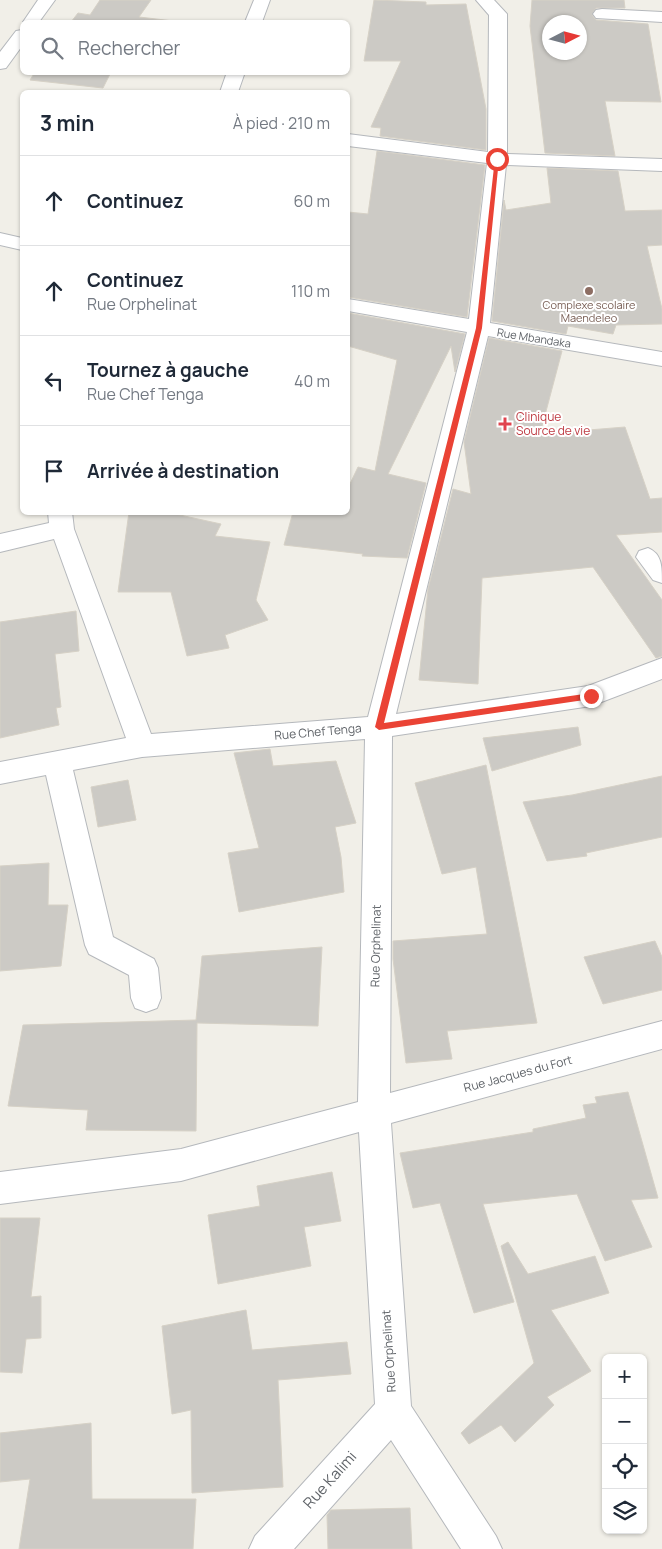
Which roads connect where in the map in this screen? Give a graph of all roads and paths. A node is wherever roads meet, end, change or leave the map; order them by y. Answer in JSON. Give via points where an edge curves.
{"nodes":[{"id":1,"x":47,"y":0,"type":"edge"},
{"id":2,"x":262,"y":0,"type":"edge"},
{"id":3,"x":484,"y":0,"type":"edge"},
{"id":4,"x":602,"y":14,"type":"dead end"},
{"id":5,"x":662,"y":17,"type":"edge"},
{"id":6,"x":32,"y":20,"type":"edge"},
{"id":7,"x":255,"y":20,"type":"edge"},
{"id":8,"x":13,"y":41,"type":"edge"},
{"id":9,"x":0,"y":64,"type":"edge"},
{"id":10,"x":235,"y":75,"type":"edge"},
{"id":11,"x":230,"y":90,"type":"edge"},
{"id":12,"x":350,"y":140,"type":"edge"},
{"id":13,"x":497,"y":159,"type":"junction"},
{"id":14,"x":662,"y":165,"type":"edge"},
{"id":15,"x":0,"y":239,"type":"edge"},
{"id":16,"x":20,"y":244,"type":"edge"},
{"id":17,"x":350,"y":305,"type":"edge"},
{"id":18,"x":479,"y":328,"type":"junction"},
{"id":19,"x":662,"y":359,"type":"edge"},
{"id":20,"x":61,"y":521,"type":"edge"},
{"id":21,"x":0,"y":543,"type":"edge"},
{"id":22,"x":662,"y":668,"type":"edge"},
{"id":23,"x":379,"y":727,"type":"junction"},
{"id":24,"x":142,"y":746,"type":"junction"},
{"id":25,"x":56,"y":762,"type":"junction"},
{"id":26,"x":0,"y":773,"type":"edge"},
{"id":27,"x":146,"y":998,"type":"dead end"},
{"id":28,"x":662,"y":1035,"type":"edge"},
{"id":29,"x":374,"y":1112,"type":"junction"},
{"id":30,"x":0,"y":1188,"type":"edge"},
{"id":31,"x":393,"y":1411,"type":"junction"},
{"id":32,"x":268,"y":1549,"type":"edge"},
{"id":33,"x":483,"y":1549,"type":"edge"}],
"edges":[{"from":1,"to":6,"type":"street"},
{"from":2,"to":7,"type":"street"},
{"from":3,"to":13,"type":"street","name":"Rue Orphelinat","via":[[498,14]]},
{"from":4,"to":5,"type":"street"},
{"from":8,"to":9,"type":"street"},
{"from":10,"to":11,"type":"street"},
{"from":12,"to":13,"type":"street"},
{"from":13,"to":14,"type":"street"},
{"from":13,"to":18,"type":"street","name":"Rue Orphelinat"},
{"from":15,"to":16,"type":"street"},
{"from":17,"to":18,"type":"street","name":"Rue Mbandaka"},
{"from":18,"to":19,"type":"street","name":"Rue Mbandaka"},
{"from":18,"to":23,"type":"street","name":"Rue Orphelinat"},
{"from":20,"to":21,"type":"street"},
{"from":20,"to":24,"type":"street"},
{"from":22,"to":23,"type":"street","name":"Rue Chef Tenga","via":[[591,696]]},
{"from":23,"to":24,"type":"street","name":"Rue Chef Tenga"},
{"from":23,"to":29,"type":"street","name":"Rue Orphelinat"},
{"from":24,"to":25,"type":"street","name":"Rue Chef Tenga"},
{"from":25,"to":26,"type":"street","name":"Rue Chef Tenga"},
{"from":25,"to":27,"type":"street","via":[[100,945],[143,968]]},
{"from":28,"to":29,"type":"street","name":"Rue Jacques du Fort"},
{"from":29,"to":30,"type":"street","name":"Rue Jacques du Fort","via":[[181,1165]]},
{"from":29,"to":31,"type":"street","name":"Rue Orphelinat"},
{"from":31,"to":32,"type":"street","name":"Rue Kalimi"},
{"from":31,"to":33,"type":"street","name":"Rue Orphelinat"}]}
